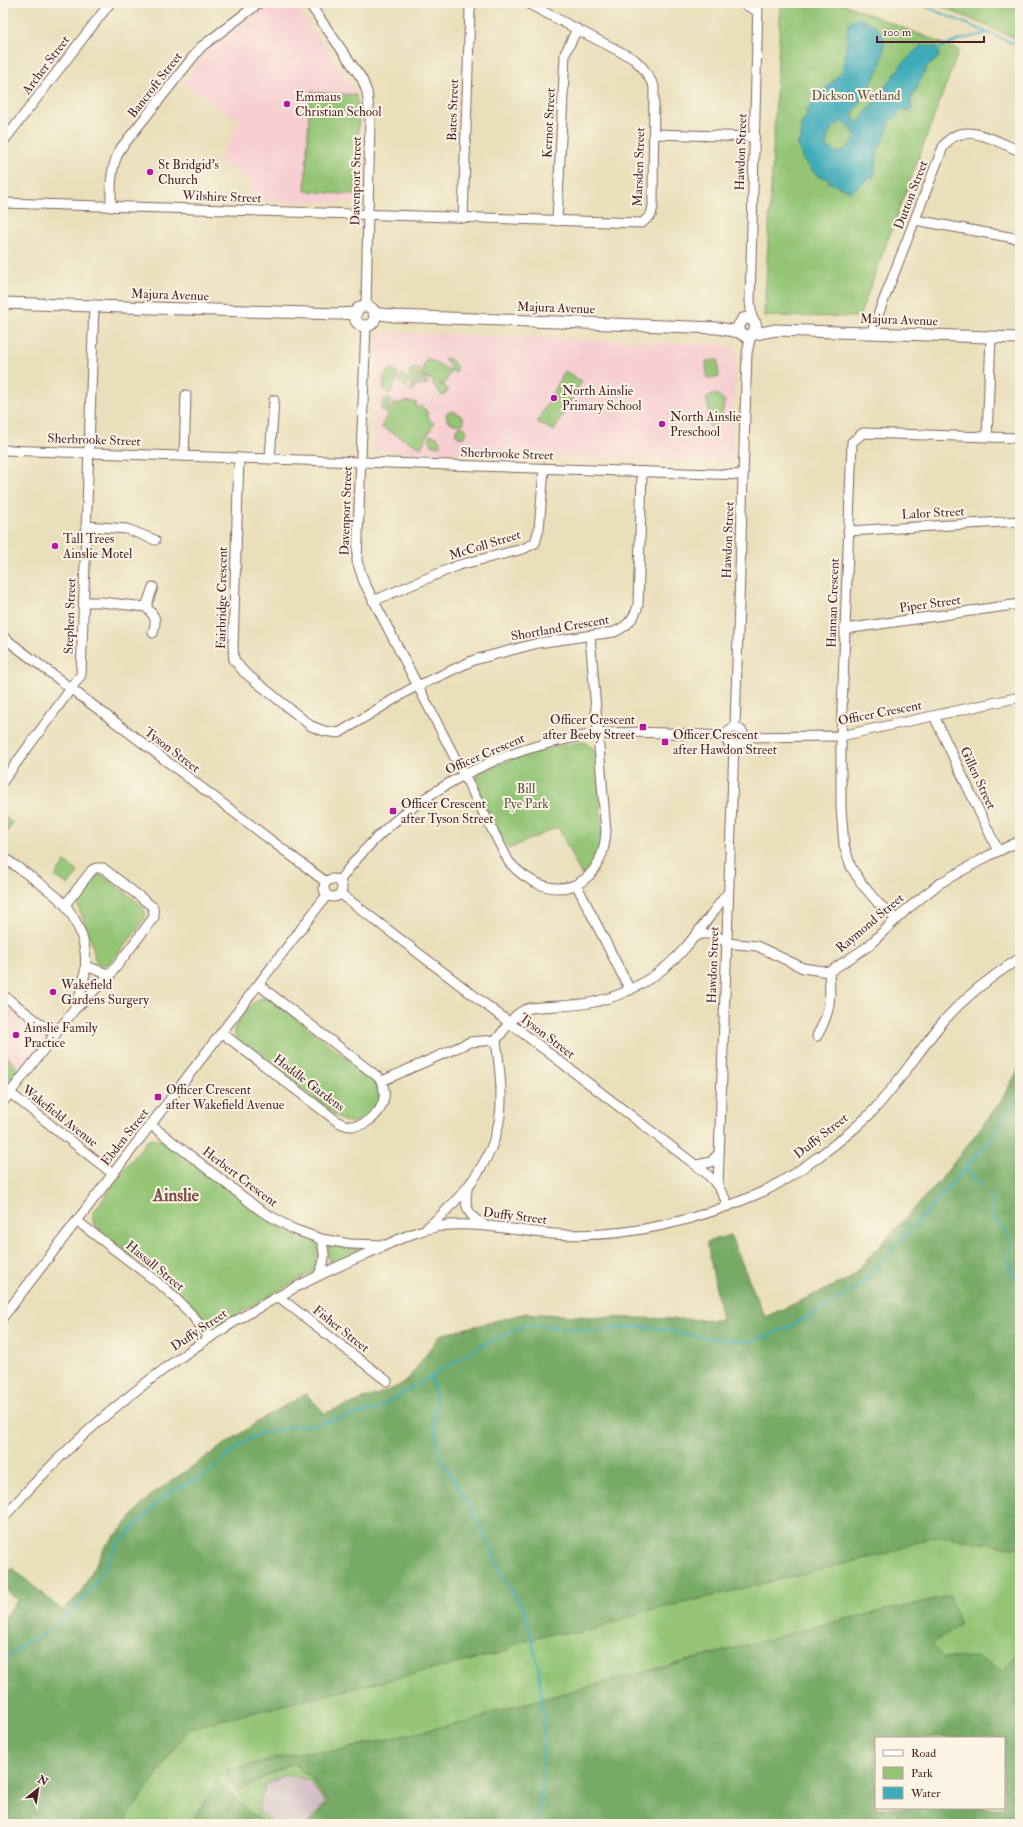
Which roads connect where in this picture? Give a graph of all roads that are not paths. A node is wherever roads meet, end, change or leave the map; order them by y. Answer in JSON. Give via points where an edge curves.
{"nodes":[{"id":1,"x":110,"y":3,"type":"edge"},
{"id":2,"x":259,"y":3,"type":"edge"},
{"id":3,"x":309,"y":3,"type":"edge"},
{"id":4,"x":472,"y":3,"type":"edge"},
{"id":5,"x":527,"y":3,"type":"edge"},
{"id":6,"x":742,"y":3,"type":"edge"},
{"id":7,"x":758,"y":7,"type":"edge"},
{"id":8,"x":577,"y":29,"type":"junction"},
{"id":9,"x":654,"y":134,"type":"junction"},
{"id":10,"x":754,"y":137,"type":"junction"},
{"id":11,"x":3,"y":142,"type":"edge"},
{"id":12,"x":1020,"y":151,"type":"edge"},
{"id":13,"x":3,"y":203,"type":"edge"},
{"id":14,"x":111,"y":207,"type":"junction"},
{"id":15,"x":368,"y":215,"type":"junction"},
{"id":16,"x":462,"y":218,"type":"junction"},
{"id":17,"x":915,"y":220,"type":"junction"},
{"id":18,"x":557,"y":221,"type":"junction"},
{"id":19,"x":1020,"y":239,"type":"edge"},
{"id":20,"x":3,"y":303,"type":"edge"},
{"id":21,"x":94,"y":306,"type":"junction"},
{"id":22,"x":366,"y":316,"type":"junction"},
{"id":23,"x":747,"y":327,"type":"junction"},
{"id":24,"x":871,"y":333,"type":"junction"},
{"id":25,"x":990,"y":337,"type":"junction"},
{"id":26,"x":1020,"y":338,"type":"edge"},
{"id":27,"x":186,"y":395,"type":"dead end"},
{"id":28,"x":274,"y":400,"type":"dead end"},
{"id":29,"x":987,"y":437,"type":"junction"},
{"id":30,"x":1020,"y":438,"type":"edge"},
{"id":31,"x":3,"y":450,"type":"edge"},
{"id":32,"x":89,"y":453,"type":"junction"},
{"id":33,"x":184,"y":456,"type":"junction"},
{"id":34,"x":239,"y":458,"type":"junction"},
{"id":35,"x":270,"y":459,"type":"junction"},
{"id":36,"x":360,"y":462,"type":"junction"},
{"id":37,"x":544,"y":468,"type":"junction"},
{"id":38,"x":642,"y":472,"type":"junction"},
{"id":39,"x":743,"y":475,"type":"junction"},
{"id":40,"x":1020,"y":521,"type":"edge"},
{"id":41,"x":86,"y":526,"type":"junction"},
{"id":42,"x":848,"y":531,"type":"junction"},
{"id":43,"x":155,"y":540,"type":"dead end"},
{"id":44,"x":153,"y":587,"type":"dead end"},
{"id":45,"x":374,"y":601,"type":"junction"},
{"id":46,"x":84,"y":602,"type":"junction"},
{"id":47,"x":1020,"y":604,"type":"edge"},
{"id":48,"x":146,"y":607,"type":"junction"},
{"id":49,"x":845,"y":630,"type":"junction"},
{"id":50,"x":153,"y":633,"type":"dead end"},
{"id":51,"x":590,"y":636,"type":"junction"},
{"id":52,"x":3,"y":637,"type":"edge"},
{"id":53,"x":417,"y":686,"type":"junction"},
{"id":54,"x":72,"y":690,"type":"junction"},
{"id":55,"x":1020,"y":698,"type":"edge"},
{"id":56,"x":934,"y":716,"type":"junction"},
{"id":57,"x":735,"y":727,"type":"junction"},
{"id":58,"x":598,"y":734,"type":"junction"},
{"id":59,"x":725,"y":736,"type":"junction"},
{"id":60,"x":841,"y":736,"type":"junction"},
{"id":61,"x":744,"y":737,"type":"junction"},
{"id":62,"x":734,"y":746,"type":"junction"},
{"id":63,"x":462,"y":772,"type":"junction"},
{"id":64,"x":3,"y":781,"type":"edge"},
{"id":65,"x":1020,"y":841,"type":"edge"},
{"id":66,"x":998,"y":851,"type":"junction"},
{"id":67,"x":3,"y":857,"type":"edge"},
{"id":68,"x":339,"y":881,"type":"junction"},
{"id":69,"x":326,"y":882,"type":"junction"},
{"id":70,"x":577,"y":886,"type":"junction"},
{"id":71,"x":728,"y":893,"type":"junction"},
{"id":72,"x":341,"y":894,"type":"junction"},
{"id":73,"x":327,"y":895,"type":"junction"},
{"id":74,"x":65,"y":905,"type":"junction"},
{"id":75,"x":896,"y":919,"type":"junction"},
{"id":76,"x":694,"y":937,"type":"junction"},
{"id":77,"x":727,"y":943,"type":"junction"},
{"id":78,"x":1020,"y":958,"type":"edge"},
{"id":79,"x":86,"y":966,"type":"junction"},
{"id":80,"x":829,"y":972,"type":"junction"},
{"id":81,"x":110,"y":975,"type":"junction"},
{"id":82,"x":259,"y":985,"type":"junction"},
{"id":83,"x":630,"y":990,"type":"junction"},
{"id":84,"x":3,"y":995,"type":"edge"},
{"id":85,"x":74,"y":1010,"type":"junction"},
{"id":86,"x":509,"y":1024,"type":"junction"},
{"id":87,"x":222,"y":1033,"type":"junction"},
{"id":88,"x":55,"y":1035,"type":"junction"},
{"id":89,"x":817,"y":1036,"type":"dead end"},
{"id":90,"x":496,"y":1040,"type":"junction"},
{"id":91,"x":382,"y":1082,"type":"junction"},
{"id":92,"x":10,"y":1093,"type":"junction"},
{"id":93,"x":3,"y":1102,"type":"edge"},
{"id":94,"x":151,"y":1125,"type":"junction"},
{"id":95,"x":719,"y":1153,"type":"junction"},
{"id":96,"x":696,"y":1165,"type":"junction"},
{"id":97,"x":113,"y":1174,"type":"junction"},
{"id":98,"x":718,"y":1185,"type":"junction"},
{"id":99,"x":467,"y":1190,"type":"junction"},
{"id":100,"x":728,"y":1206,"type":"junction"},
{"id":101,"x":77,"y":1221,"type":"junction"},
{"id":102,"x":483,"y":1224,"type":"junction"},
{"id":103,"x":427,"y":1228,"type":"junction"},
{"id":104,"x":321,"y":1239,"type":"junction"},
{"id":105,"x":388,"y":1245,"type":"junction"},
{"id":106,"x":319,"y":1274,"type":"junction"},
{"id":107,"x":279,"y":1297,"type":"junction"},
{"id":108,"x":3,"y":1317,"type":"edge"},
{"id":109,"x":210,"y":1338,"type":"junction"},
{"id":110,"x":387,"y":1381,"type":"dead end"},
{"id":111,"x":3,"y":1518,"type":"edge"}],
"edges":[{"from":1,"to":11,"type":"street","name":"Archer Street"},
{"from":2,"to":14,"type":"street","name":"Bancroft Street","via":[[201,47],[121,148],[113,167]]},
{"from":3,"to":15,"type":"street","name":"Davenport Street","via":[[362,79],[367,92],[370,119]]},
{"from":4,"to":16,"type":"street","name":"Bates Street"},
{"from":5,"to":8,"type":"street","name":"Marsden Street"},
{"from":6,"to":7,"type":"street"},
{"from":7,"to":10,"type":"street","name":"Hawdon Street"},
{"from":8,"to":9,"type":"street","name":"Marsden Street","via":[[634,59],[643,68],[654,86]]},
{"from":8,"to":18,"type":"street","name":"Kernot Street","via":[[566,54]]},
{"from":9,"to":10,"type":"street"},
{"from":9,"to":18,"type":"street","name":"Marsden Street","via":[[651,215],[642,223]]},
{"from":10,"to":23,"type":"street","name":"Hawdon Street","via":[[750,301]]},
{"from":12,"to":17,"type":"street","name":"Dutton Street","via":[[978,134],[962,132],[947,140]]},
{"from":13,"to":14,"type":"street","name":"Wilshire Street"},
{"from":14,"to":15,"type":"street","name":"Wilshire Street"},
{"from":15,"to":16,"type":"street","name":"Marsden Street"},
{"from":15,"to":22,"type":"street","name":"Davenport Street"},
{"from":16,"to":18,"type":"street","name":"Marsden Street"},
{"from":17,"to":19,"type":"street"},
{"from":17,"to":24,"type":"street","name":"Dutton Street"},
{"from":20,"to":21,"type":"main road","name":"Majura Avenue"},
{"from":21,"to":22,"type":"main road","name":"Majura Avenue"},
{"from":21,"to":32,"type":"street","name":"Stephen Street"},
{"from":22,"to":23,"type":"main road","name":"Majura Avenue"},
{"from":22,"to":36,"type":"street","name":"Davenport Street"},
{"from":23,"to":24,"type":"main road","name":"Majura Avenue"},
{"from":23,"to":39,"type":"street","name":"Hawdon Street"},
{"from":24,"to":25,"type":"main road","name":"Majura Avenue"},
{"from":25,"to":26,"type":"main road","name":"Majura Avenue"},
{"from":25,"to":29,"type":"street"},
{"from":27,"to":33,"type":"street"},
{"from":28,"to":35,"type":"street"},
{"from":29,"to":30,"type":"street","name":"Hannan Crescent"},
{"from":29,"to":42,"type":"street","name":"Hannan Crescent","via":[[864,433],[852,442]]},
{"from":31,"to":32,"type":"street","name":"Sherbrooke Street"},
{"from":32,"to":33,"type":"street","name":"Sherbrooke Street"},
{"from":32,"to":41,"type":"street","name":"Stephen Street"},
{"from":33,"to":34,"type":"street","name":"Sherbrooke Street"},
{"from":34,"to":35,"type":"street","name":"Sherbrooke Street"},
{"from":34,"to":53,"type":"street","name":"Fairbridge Crescent","via":[[234,660],[244,672],[311,726],[324,731],[339,733]]},
{"from":35,"to":36,"type":"street","name":"Sherbrooke Street"},
{"from":36,"to":37,"type":"street","name":"Sherbrooke Street"},
{"from":36,"to":45,"type":"street","name":"Davenport Street","via":[[357,561]]},
{"from":37,"to":38,"type":"street","name":"Sherbrooke Street"},
{"from":37,"to":45,"type":"street","name":"McColl Street","via":[[539,529],[535,543],[523,549],[459,565]]},
{"from":38,"to":39,"type":"street","name":"Sherbrooke Street"},
{"from":38,"to":51,"type":"street","name":"Shortland Crescent","via":[[638,606],[632,619],[622,629]]},
{"from":39,"to":57,"type":"street","name":"Hawdon Street"},
{"from":40,"to":42,"type":"street","name":"Lalor Street"},
{"from":41,"to":43,"type":"street","via":[[127,529]]},
{"from":41,"to":46,"type":"street","name":"Stephen Street"},
{"from":42,"to":49,"type":"street","name":"Hannan Crescent"},
{"from":44,"to":48,"type":"street"},
{"from":45,"to":53,"type":"street","name":"Davenport Street"},
{"from":46,"to":48,"type":"street"},
{"from":46,"to":54,"type":"street","name":"Stephen Street","via":[[81,675]]},
{"from":47,"to":49,"type":"street","name":"Piper Street"},
{"from":48,"to":50,"type":"street","via":[[155,619]]},
{"from":49,"to":60,"type":"street","name":"Hannan Crescent"},
{"from":51,"to":53,"type":"street","name":"Shortland Crescent","via":[[538,643],[474,660]]},
{"from":51,"to":58,"type":"street"},
{"from":52,"to":54,"type":"street","name":"Tyson Street"},
{"from":53,"to":63,"type":"street","name":"Davenport Street"},
{"from":54,"to":64,"type":"street","name":"Stephen Street"},
{"from":54,"to":69,"type":"street","name":"Tyson Street"},
{"from":55,"to":56,"type":"street","name":"Officer Crescent"},
{"from":56,"to":60,"type":"street","name":"Officer Crescent"},
{"from":56,"to":66,"type":"street","name":"Gillen Street"},
{"from":57,"to":59,"type":"street","via":[[729,729]]},
{"from":57,"to":61,"type":"street","via":[[741,730]]},
{"from":58,"to":59,"type":"street","name":"Officer Crescent"},
{"from":58,"to":63,"type":"street","name":"Officer Crescent","via":[[521,751]]},
{"from":58,"to":70,"type":"street","via":[[606,832],[605,849],[598,865]]},
{"from":59,"to":62,"type":"street","via":[[728,743]]},
{"from":60,"to":61,"type":"street","name":"Officer Crescent"},
{"from":60,"to":75,"type":"street","name":"Hannan Crescent","via":[[840,808],[844,845],[862,884]]},
{"from":61,"to":62,"type":"street","via":[[741,744]]},
{"from":62,"to":71,"type":"street","name":"Hawdon Street"},
{"from":63,"to":68,"type":"street","name":"Officer Crescent","via":[[410,808],[372,842]]},
{"from":63,"to":70,"type":"street","name":"Davenport Street","via":[[509,862],[520,874],[537,884],[557,888]]},
{"from":65,"to":66,"type":"street","name":"Raymond Street"},
{"from":66,"to":75,"type":"street","name":"Raymond Street","via":[[940,883]]},
{"from":67,"to":74,"type":"street"},
{"from":68,"to":69,"type":"street","via":[[334,879]]},
{"from":68,"to":72,"type":"street","via":[[342,886]]},
{"from":69,"to":73,"type":"street","via":[[324,889]]},
{"from":70,"to":83,"type":"street"},
{"from":71,"to":76,"type":"street"},
{"from":71,"to":77,"type":"street","name":"Hawdon Street"},
{"from":72,"to":73,"type":"street","via":[[334,898]]},
{"from":72,"to":86,"type":"street","name":"Tyson Street"},
{"from":73,"to":82,"type":"street","name":"Ebden Street"},
{"from":74,"to":79,"type":"street","via":[[78,926],[85,947]]},
{"from":74,"to":81,"type":"street","via":[[92,870],[103,868],[153,907],[154,917]]},
{"from":75,"to":80,"type":"street","name":"Raymond Street","via":[[866,947]]},
{"from":76,"to":77,"type":"street","via":[[712,934]]},
{"from":76,"to":83,"type":"street","via":[[664,968]]},
{"from":77,"to":80,"type":"street","via":[[757,946],[803,968]]},
{"from":77,"to":95,"type":"street","name":"Hawdon Street"},
{"from":78,"to":100,"type":"street","name":"Duffy Street","via":[[974,990],[938,1028],[907,1070],[868,1115],[824,1153],[780,1182]]},
{"from":79,"to":81,"type":"street"},
{"from":79,"to":85,"type":"street","via":[[83,988]]},
{"from":80,"to":89,"type":"street","via":[[831,999],[827,1016]]},
{"from":81,"to":85,"type":"street"},
{"from":82,"to":87,"type":"street","name":"Ebden Street"},
{"from":82,"to":91,"type":"street","via":[[373,1072]]},
{"from":83,"to":86,"type":"street","via":[[574,1006],[540,1006],[524,1009]]},
{"from":84,"to":88,"type":"street"},
{"from":85,"to":88,"type":"street"},
{"from":86,"to":90,"type":"street"},
{"from":86,"to":96,"type":"street","name":"Tyson Street"},
{"from":87,"to":91,"type":"street","name":"Hoddle Gardens","via":[[334,1120],[347,1125],[364,1124],[377,1115],[383,1102]]},
{"from":87,"to":94,"type":"street","name":"Ebden Street"},
{"from":88,"to":92,"type":"street"},
{"from":90,"to":91,"type":"street","via":[[470,1042]]},
{"from":90,"to":99,"type":"street","via":[[501,1092],[500,1116],[488,1155]]},
{"from":92,"to":93,"type":"street"},
{"from":92,"to":97,"type":"street","name":"Wakefield Avenue"},
{"from":94,"to":97,"type":"street","name":"Ebden Street"},
{"from":94,"to":104,"type":"street","name":"Herbert Crescent","via":[[276,1221],[293,1230]]},
{"from":95,"to":96,"type":"street","via":[[711,1162]]},
{"from":95,"to":98,"type":"street","name":"Hawdon Street"},
{"from":96,"to":98,"type":"street","name":"Tyson Street"},
{"from":97,"to":101,"type":"street","name":"Ebden Street"},
{"from":98,"to":100,"type":"street","name":"Tyson Street"},
{"from":99,"to":102,"type":"street","via":[[467,1209],[471,1216]]},
{"from":99,"to":103,"type":"street"},
{"from":100,"to":102,"type":"street","name":"Duffy Street","via":[[668,1224],[607,1233],[554,1234]]},
{"from":101,"to":108,"type":"street","name":"Ebden Street"},
{"from":101,"to":109,"type":"street","name":"Hassall Street","via":[[166,1290],[191,1314]]},
{"from":102,"to":103,"type":"street","name":"Duffy Street"},
{"from":103,"to":105,"type":"street","name":"Duffy Street"},
{"from":104,"to":105,"type":"street","name":"Herbert Crescent","via":[[350,1244]]},
{"from":104,"to":106,"type":"street","via":[[326,1256]]},
{"from":105,"to":106,"type":"street","name":"Duffy Street"},
{"from":106,"to":107,"type":"street","name":"Duffy Street"},
{"from":107,"to":109,"type":"street","name":"Duffy Street"},
{"from":107,"to":110,"type":"street","name":"Fisher Street"},
{"from":109,"to":111,"type":"street","name":"Duffy Street","via":[[159,1373],[93,1425],[58,1458]]}]}
